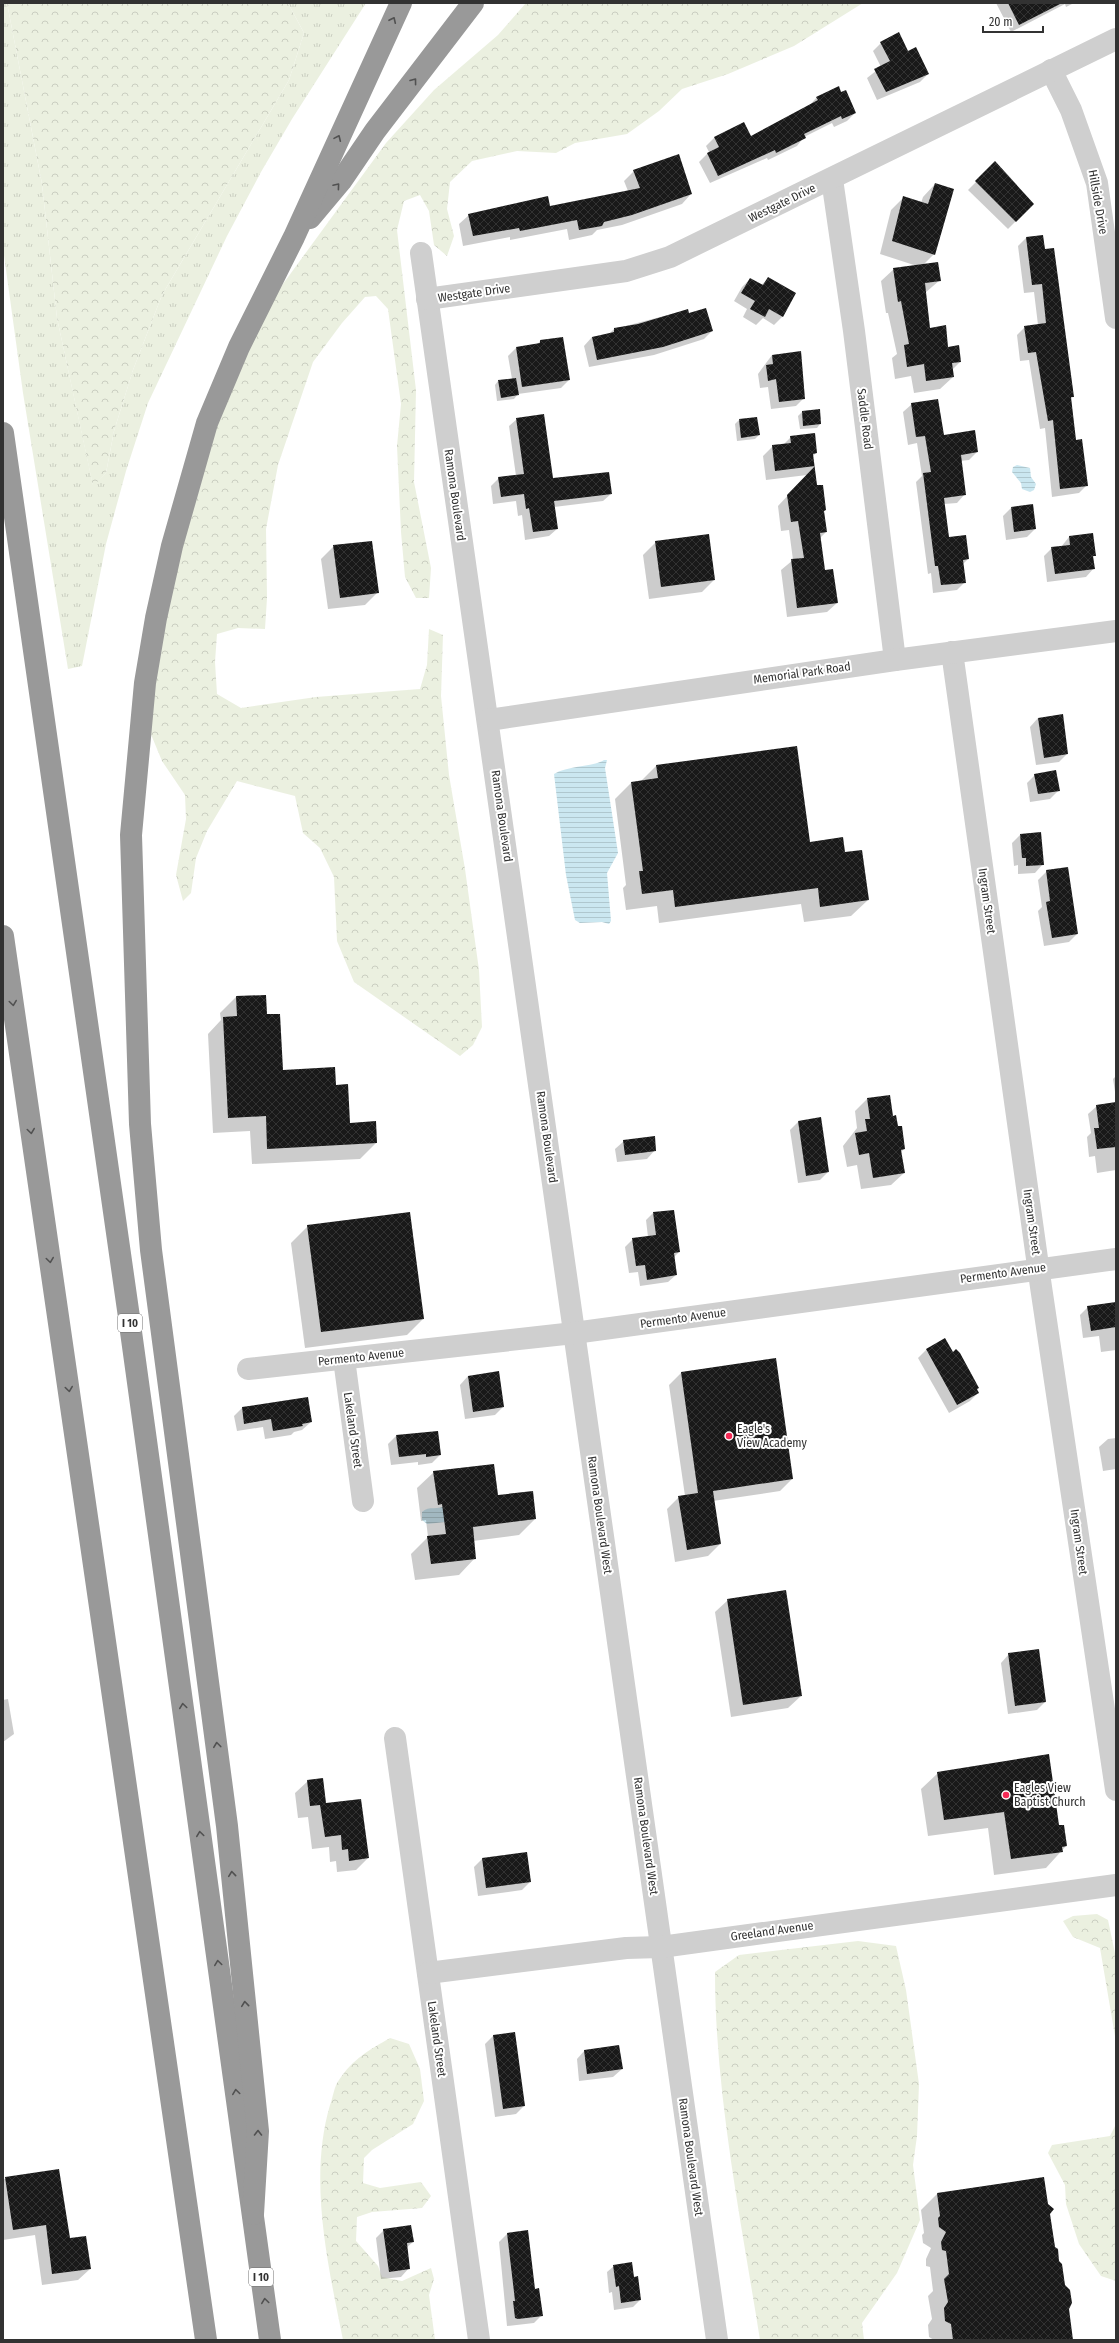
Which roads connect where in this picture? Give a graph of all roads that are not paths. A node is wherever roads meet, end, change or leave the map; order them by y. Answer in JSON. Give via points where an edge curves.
{"nodes":[{"id":1,"x":400,"y":3,"type":"edge"},
{"id":2,"x":473,"y":3,"type":"edge"},
{"id":3,"x":1116,"y":39,"type":"edge"},
{"id":4,"x":1051,"y":70,"type":"junction"},
{"id":5,"x":832,"y":179,"type":"junction"},
{"id":6,"x":294,"y":237,"type":"junction"},
{"id":7,"x":421,"y":253,"type":"dead end"},
{"id":8,"x":427,"y":299,"type":"junction"},
{"id":9,"x":1116,"y":318,"type":"edge"},
{"id":10,"x":3,"y":433,"type":"edge"},
{"id":11,"x":1116,"y":631,"type":"edge"},
{"id":12,"x":952,"y":652,"type":"junction"},
{"id":13,"x":895,"y":660,"type":"junction"},
{"id":14,"x":489,"y":720,"type":"junction"},
{"id":15,"x":3,"y":936,"type":"edge"},
{"id":16,"x":1116,"y":1259,"type":"edge"},
{"id":17,"x":1039,"y":1268,"type":"junction"},
{"id":18,"x":574,"y":1332,"type":"junction"},
{"id":19,"x":344,"y":1359,"type":"junction"},
{"id":20,"x":248,"y":1369,"type":"dead end"},
{"id":21,"x":363,"y":1501,"type":"dead end"},
{"id":22,"x":395,"y":1738,"type":"dead end"},
{"id":23,"x":1116,"y":1790,"type":"edge"},
{"id":24,"x":1116,"y":1885,"type":"edge"},
{"id":25,"x":661,"y":1947,"type":"junction"},
{"id":26,"x":428,"y":1973,"type":"junction"},
{"id":27,"x":253,"y":2214,"type":"junction"},
{"id":28,"x":206,"y":2340,"type":"edge"},
{"id":29,"x":270,"y":2340,"type":"edge"},
{"id":30,"x":479,"y":2340,"type":"edge"},
{"id":31,"x":717,"y":2340,"type":"edge"}],
"edges":[{"from":6,"to":1,"type":"highway","one_way":true},
{"from":6,"to":2,"type":"highway","one_way":true,"via":[[341,181],[375,131]]},
{"from":3,"to":4,"type":"street","name":"Westgate Drive"},
{"from":4,"to":5,"type":"street","name":"Westgate Drive"},
{"from":4,"to":9,"type":"street","name":"Hillside Drive","via":[[1071,110],[1097,183]]},
{"from":5,"to":8,"type":"street","name":"Westgate Drive","via":[[670,257],[626,271]]},
{"from":5,"to":13,"type":"street","name":"Saddle Road","via":[[854,331]]},
{"from":27,"to":6,"type":"highway","one_way":true,"via":[[258,2131],[227,1826],[151,1250],[140,1124],[131,835],[145,683],[172,546],[207,423],[239,347]]},
{"from":7,"to":8,"type":"street","name":"Ramona Boulevard"},
{"from":8,"to":14,"type":"street","name":"Ramona Boulevard"},
{"from":27,"to":10,"type":"highway","number":"I 10","one_way":true},
{"from":11,"to":12,"type":"street","name":"Memorial Park Road"},
{"from":12,"to":13,"type":"street","name":"Memorial Park Road"},
{"from":12,"to":17,"type":"street","name":"Ingram Street"},
{"from":13,"to":14,"type":"street","name":"Memorial Park Road"},
{"from":14,"to":18,"type":"street","name":"Ramona Boulevard"},
{"from":15,"to":28,"type":"highway","one_way":true},
{"from":16,"to":17,"type":"street","name":"Permento Avenue"},
{"from":17,"to":18,"type":"street","name":"Permento Avenue"},
{"from":17,"to":23,"type":"street","name":"Ingram Street"},
{"from":18,"to":19,"type":"street","name":"Permento Avenue"},
{"from":18,"to":25,"type":"street","name":"Ramona Boulevard West"},
{"from":19,"to":20,"type":"street","name":"Permento Avenue"},
{"from":19,"to":21,"type":"street","name":"Lakeland Street"},
{"from":22,"to":26,"type":"street","name":"Lakeland Street"},
{"from":24,"to":25,"type":"street","name":"Greeland Avenue"},
{"from":25,"to":26,"type":"street","name":"Greeland Avenue","via":[[626,1948]]},
{"from":25,"to":31,"type":"street","name":"Ramona Boulevard West"},
{"from":26,"to":30,"type":"street","name":"Lakeland Street"},
{"from":29,"to":27,"type":"highway","number":"I 10","one_way":true}]}
